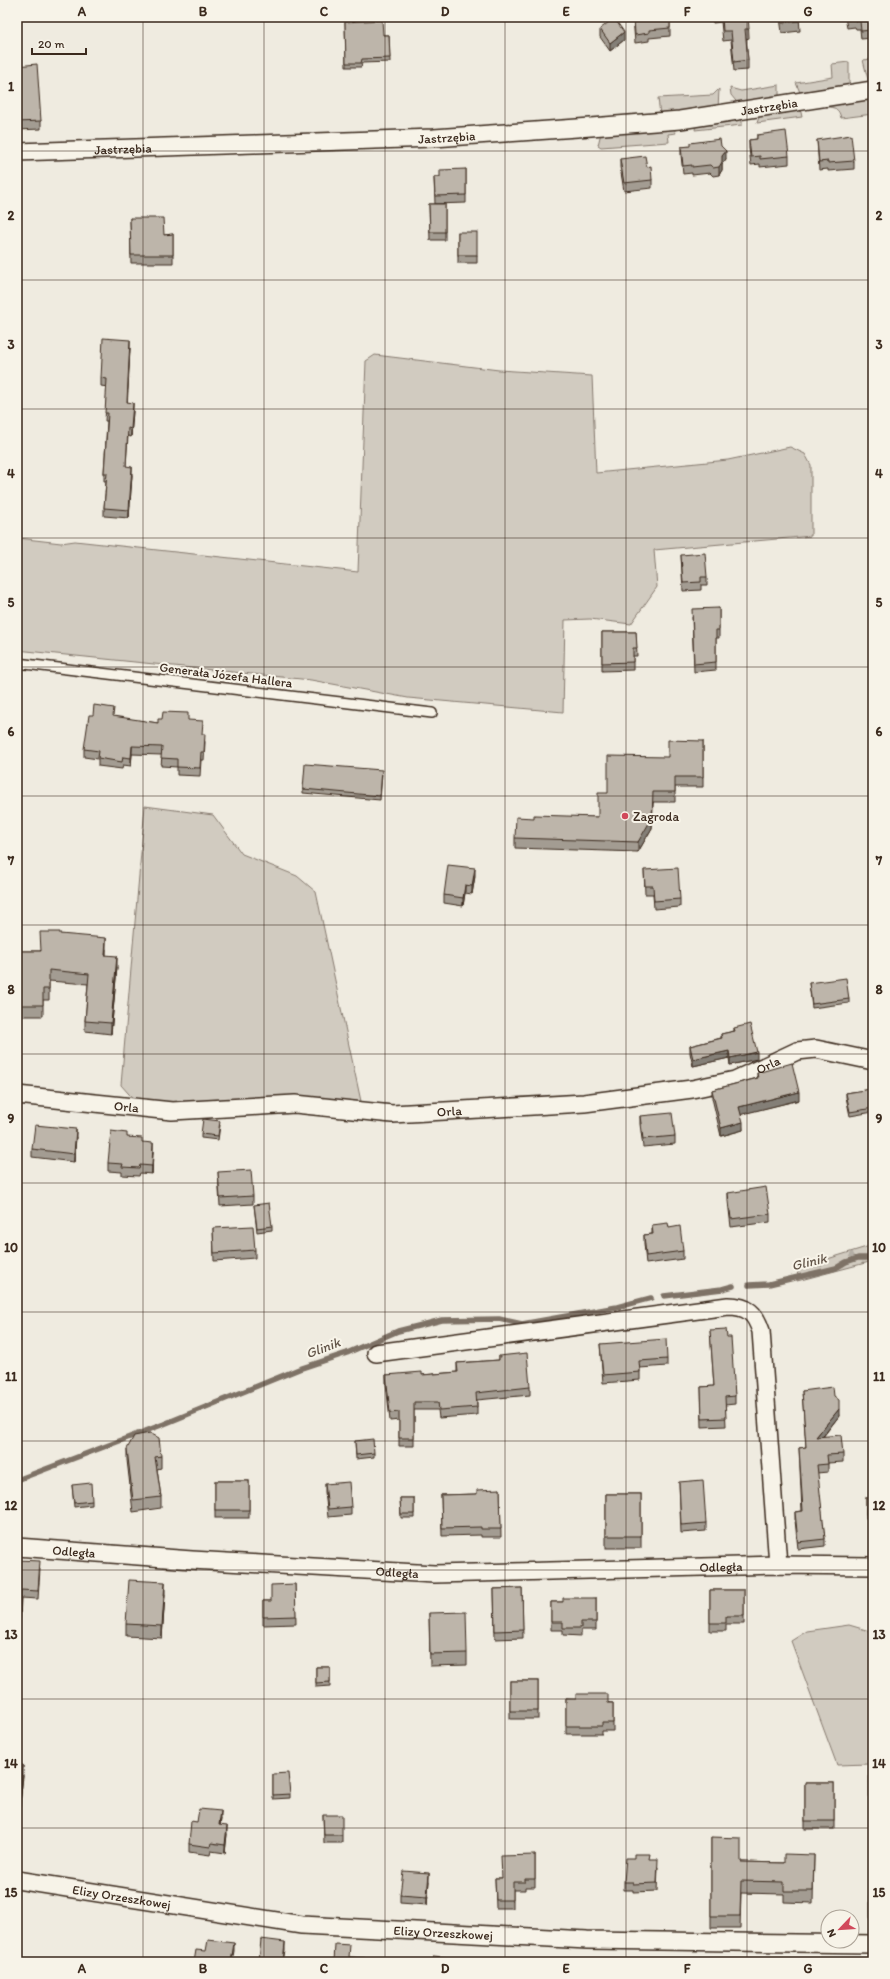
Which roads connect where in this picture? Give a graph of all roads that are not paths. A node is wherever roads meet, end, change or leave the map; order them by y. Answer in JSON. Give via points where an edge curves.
{"nodes":[{"id":1,"x":873,"y":90,"type":"edge"},
{"id":2,"x":17,"y":152,"type":"edge"},
{"id":3,"x":17,"y":663,"type":"edge"},
{"id":4,"x":432,"y":714,"type":"dead end"},
{"id":5,"x":873,"y":1061,"type":"edge"},
{"id":6,"x":17,"y":1096,"type":"edge"},
{"id":7,"x":376,"y":1353,"type":"dead end"},
{"id":8,"x":17,"y":1547,"type":"edge"},
{"id":9,"x":778,"y":1565,"type":"junction"},
{"id":10,"x":873,"y":1566,"type":"edge"},
{"id":11,"x":17,"y":1880,"type":"edge"},
{"id":12,"x":873,"y":1944,"type":"edge"}],
"edges":[{"from":1,"to":2,"type":"street","name":"Jastrzębia","via":[[680,120],[591,127],[434,138]]},
{"from":3,"to":4,"type":"lane","name":"Generała Józefa Hallera"},
{"from":5,"to":6,"type":"street","name":"Orla","via":[[808,1049],[787,1055],[735,1080],[692,1089],[584,1103],[392,1114],[295,1104],[172,1111]]},
{"from":7,"to":9,"type":"street","via":[[739,1306],[756,1316],[761,1331]]},
{"from":8,"to":9,"type":"street","name":"Odległa","via":[[434,1574]]},
{"from":9,"to":10,"type":"street","name":"Odległa"},
{"from":11,"to":12,"type":"street","name":"Elizy Orzeszkowej","via":[[302,1925],[588,1940]]}]}
